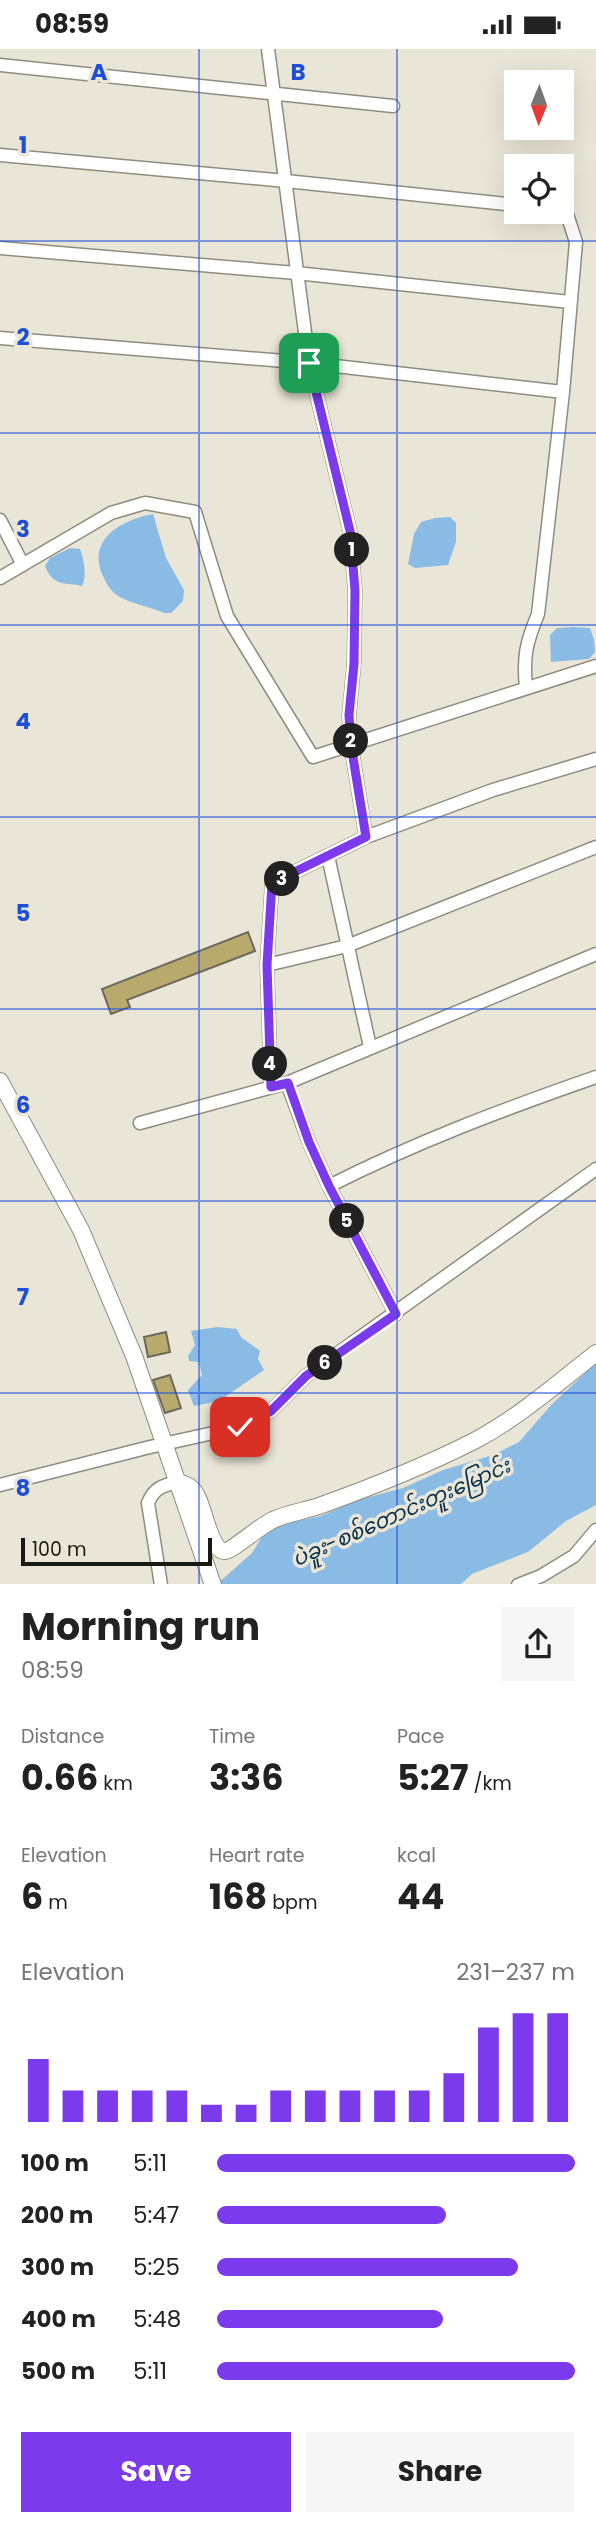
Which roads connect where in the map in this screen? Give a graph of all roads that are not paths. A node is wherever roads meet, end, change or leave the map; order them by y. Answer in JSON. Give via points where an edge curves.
{"nodes":[{"id":1,"x":268,"y":49,"type":"edge"},
{"id":2,"x":0,"y":65,"type":"edge"},
{"id":3,"x":274,"y":93,"type":"junction"},
{"id":4,"x":393,"y":106,"type":"dead end"},
{"id":5,"x":0,"y":155,"type":"edge"},
{"id":6,"x":286,"y":181,"type":"junction"},
{"id":7,"x":504,"y":204,"type":"edge"},
{"id":8,"x":570,"y":224,"type":"edge"},
{"id":9,"x":0,"y":248,"type":"edge"},
{"id":10,"x":296,"y":273,"type":"junction"},
{"id":11,"x":570,"y":302,"type":"junction"},
{"id":12,"x":0,"y":338,"type":"edge"},
{"id":13,"x":309,"y":363,"type":"junction"},
{"id":14,"x":563,"y":393,"type":"junction"},
{"id":15,"x":0,"y":520,"type":"edge"},
{"id":16,"x":23,"y":565,"type":"junction"},
{"id":17,"x":0,"y":579,"type":"edge"},
{"id":18,"x":596,"y":666,"type":"edge"},
{"id":19,"x":526,"y":688,"type":"junction"},
{"id":20,"x":351,"y":745,"type":"junction"},
{"id":21,"x":596,"y":759,"type":"edge"},
{"id":22,"x":366,"y":837,"type":"junction"},
{"id":23,"x":596,"y":848,"type":"edge"},
{"id":24,"x":328,"y":856,"type":"junction"},
{"id":25,"x":347,"y":946,"type":"junction"},
{"id":26,"x":596,"y":954,"type":"edge"},
{"id":27,"x":267,"y":965,"type":"junction"},
{"id":28,"x":370,"y":1047,"type":"junction"},
{"id":29,"x":596,"y":1077,"type":"edge"},
{"id":30,"x":0,"y":1081,"type":"edge"},
{"id":31,"x":288,"y":1083,"type":"junction"},
{"id":32,"x":271,"y":1087,"type":"junction"},
{"id":33,"x":140,"y":1123,"type":"dead end"},
{"id":34,"x":596,"y":1169,"type":"edge"},
{"id":35,"x":329,"y":1186,"type":"junction"},
{"id":36,"x":396,"y":1314,"type":"junction"},
{"id":37,"x":596,"y":1353,"type":"edge"},
{"id":38,"x":164,"y":1445,"type":"junction"},
{"id":39,"x":177,"y":1482,"type":"junction"},
{"id":40,"x":0,"y":1485,"type":"edge"},
{"id":41,"x":596,"y":1530,"type":"edge"},
{"id":42,"x":211,"y":1579,"type":"edge"},
{"id":43,"x":161,"y":1584,"type":"edge"},
{"id":44,"x":518,"y":1584,"type":"edge"}],
"edges":[{"from":1,"to":3,"type":"street"},
{"from":2,"to":3,"type":"street"},
{"from":3,"to":4,"type":"street"},
{"from":3,"to":6,"type":"street"},
{"from":5,"to":6,"type":"street"},
{"from":6,"to":7,"type":"street"},
{"from":6,"to":10,"type":"street"},
{"from":8,"to":11,"type":"street","via":[[576,242]]},
{"from":9,"to":10,"type":"street"},
{"from":10,"to":11,"type":"street"},
{"from":10,"to":13,"type":"street"},
{"from":11,"to":14,"type":"street"},
{"from":12,"to":13,"type":"street"},
{"from":13,"to":14,"type":"street"},
{"from":13,"to":20,"type":"street","via":[[350,531],[355,590]]},
{"from":14,"to":19,"type":"street","via":[[538,614],[523,660]]},
{"from":15,"to":16,"type":"street"},
{"from":16,"to":17,"type":"street"},
{"from":16,"to":20,"type":"street","via":[[111,513],[145,503],[195,512],[227,616],[313,757]]},
{"from":18,"to":19,"type":"street"},
{"from":19,"to":20,"type":"street"},
{"from":20,"to":22,"type":"street"},
{"from":21,"to":22,"type":"street","via":[[493,790]]},
{"from":22,"to":24,"type":"street"},
{"from":23,"to":25,"type":"street"},
{"from":24,"to":25,"type":"street"},
{"from":24,"to":27,"type":"street","via":[[272,883]]},
{"from":25,"to":27,"type":"street"},
{"from":25,"to":28,"type":"street"},
{"from":26,"to":28,"type":"street"},
{"from":27,"to":32,"type":"street"},
{"from":28,"to":31,"type":"street"},
{"from":29,"to":35,"type":"street","via":[[460,1126]]},
{"from":30,"to":38,"type":"street","via":[[81,1230],[134,1356]]},
{"from":31,"to":32,"type":"street"},
{"from":31,"to":35,"type":"street"},
{"from":32,"to":33,"type":"street"},
{"from":34,"to":36,"type":"street"},
{"from":35,"to":36,"type":"street"},
{"from":36,"to":38,"type":"street","via":[[306,1376],[271,1411],[240,1427]]},
{"from":37,"to":39,"type":"street","via":[[479,1438],[319,1506],[275,1519],[229,1551],[215,1546],[196,1493]]},
{"from":38,"to":39,"type":"street"},
{"from":38,"to":40,"type":"street"},
{"from":39,"to":42,"type":"street"},
{"from":39,"to":43,"type":"street","via":[[160,1486],[148,1503]]},
{"from":41,"to":44,"type":"street","via":[[574,1556]]}]}
